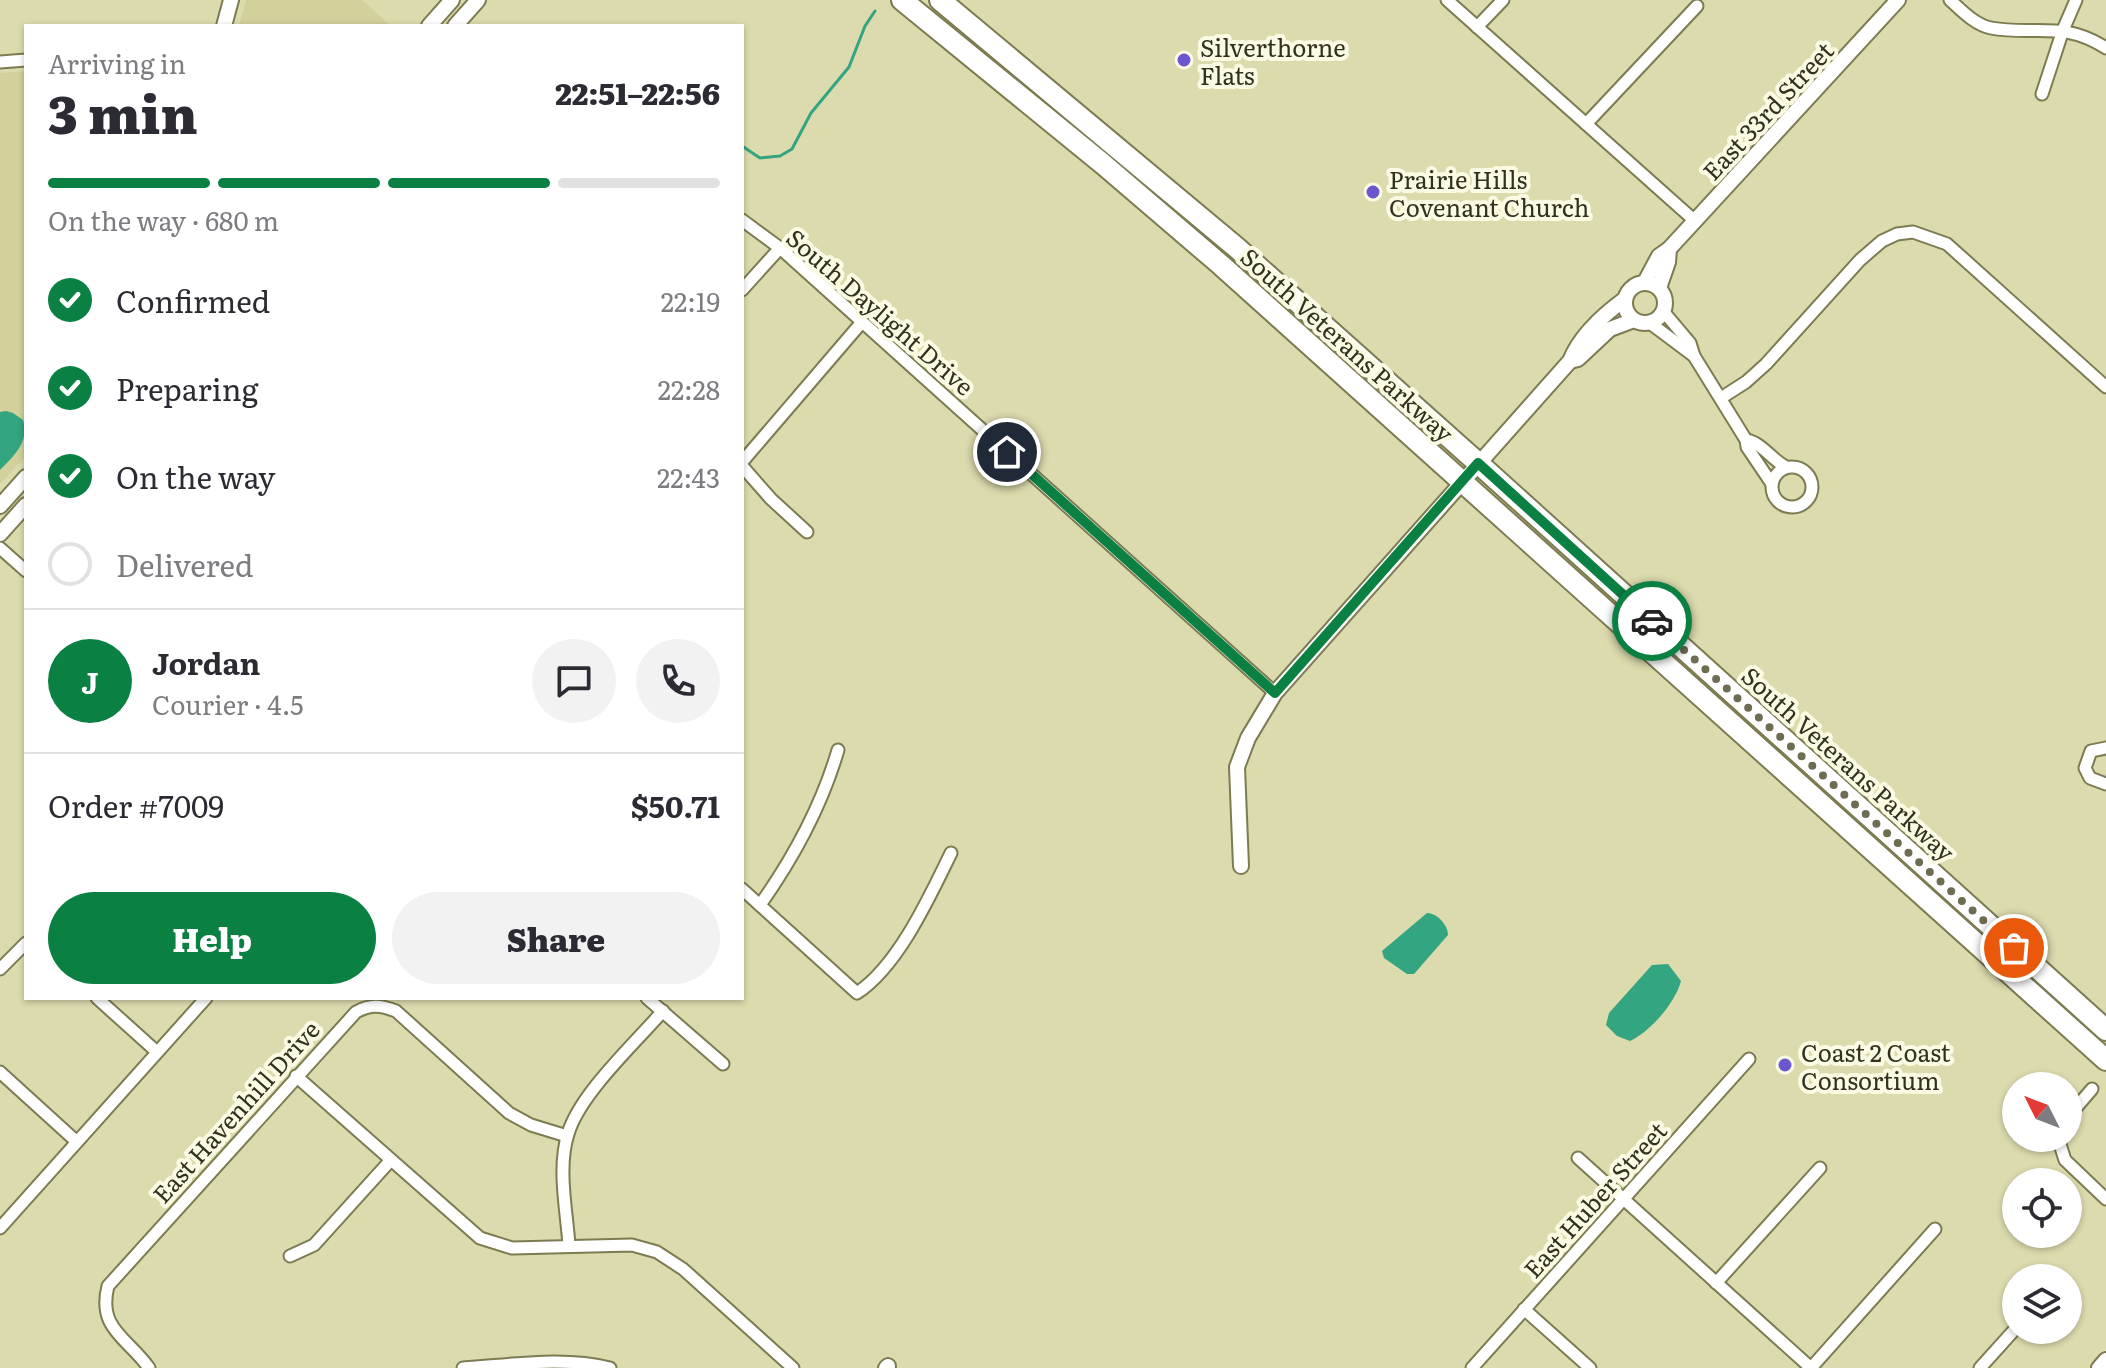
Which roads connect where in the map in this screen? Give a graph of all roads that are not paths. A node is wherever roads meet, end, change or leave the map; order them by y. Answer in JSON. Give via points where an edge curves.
{"nodes":[{"id":1,"x":231,"y":0,"type":"edge"},
{"id":2,"x":452,"y":0,"type":"edge"},
{"id":3,"x":478,"y":0,"type":"edge"},
{"id":4,"x":902,"y":0,"type":"edge"},
{"id":5,"x":940,"y":0,"type":"edge"},
{"id":6,"x":1447,"y":0,"type":"edge"},
{"id":7,"x":1503,"y":0,"type":"edge"},
{"id":8,"x":1898,"y":0,"type":"edge"},
{"id":9,"x":1950,"y":0,"type":"edge"},
{"id":10,"x":2076,"y":0,"type":"edge"},
{"id":11,"x":1697,"y":6,"type":"dead end"},
{"id":12,"x":225,"y":24,"type":"edge"},
{"id":13,"x":431,"y":24,"type":"edge"},
{"id":14,"x":457,"y":24,"type":"edge"},
{"id":15,"x":1477,"y":27,"type":"junction"},
{"id":16,"x":2063,"y":30,"type":"junction"},
{"id":17,"x":2106,"y":48,"type":"edge"},
{"id":18,"x":24,"y":60,"type":"edge"},
{"id":19,"x":0,"y":62,"type":"edge"},
{"id":20,"x":2042,"y":94,"type":"dead end"},
{"id":21,"x":1586,"y":124,"type":"junction"},
{"id":22,"x":744,"y":221,"type":"edge"},
{"id":23,"x":1695,"y":221,"type":"junction"},
{"id":24,"x":780,"y":248,"type":"junction"},
{"id":25,"x":1652,"y":285,"type":"junction"},
{"id":26,"x":744,"y":288,"type":"edge"},
{"id":27,"x":1625,"y":299,"type":"junction"},
{"id":28,"x":1663,"y":311,"type":"junction"},
{"id":29,"x":1634,"y":320,"type":"junction"},
{"id":30,"x":862,"y":322,"type":"junction"},
{"id":31,"x":1650,"y":323,"type":"junction"},
{"id":32,"x":1694,"y":356,"type":"junction"},
{"id":33,"x":1570,"y":361,"type":"junction"},
{"id":34,"x":2106,"y":387,"type":"edge"},
{"id":35,"x":1721,"y":398,"type":"junction"},
{"id":36,"x":1746,"y":440,"type":"junction"},
{"id":37,"x":744,"y":462,"type":"edge"},
{"id":38,"x":1478,"y":463,"type":"junction"},
{"id":39,"x":744,"y":466,"type":"edge"},
{"id":40,"x":1786,"y":467,"type":"junction"},
{"id":41,"x":24,"y":479,"type":"edge"},
{"id":42,"x":1462,"y":480,"type":"junction"},
{"id":43,"x":1772,"y":484,"type":"junction"},
{"id":44,"x":0,"y":506,"type":"edge"},
{"id":45,"x":24,"y":507,"type":"edge"},
{"id":46,"x":807,"y":532,"type":"dead end"},
{"id":47,"x":0,"y":534,"type":"edge"},
{"id":48,"x":0,"y":548,"type":"edge"},
{"id":49,"x":24,"y":569,"type":"edge"},
{"id":50,"x":1275,"y":693,"type":"junction"},
{"id":51,"x":2106,"y":748,"type":"edge"},
{"id":52,"x":838,"y":750,"type":"dead end"},
{"id":53,"x":2106,"y":784,"type":"edge"},
{"id":54,"x":951,"y":853,"type":"dead end"},
{"id":55,"x":1241,"y":866,"type":"dead end"},
{"id":56,"x":744,"y":891,"type":"edge"},
{"id":57,"x":760,"y":905,"type":"junction"},
{"id":58,"x":24,"y":945,"type":"edge"},
{"id":59,"x":0,"y":969,"type":"edge"},
{"id":60,"x":99,"y":1000,"type":"edge"},
{"id":61,"x":204,"y":1000,"type":"edge"},
{"id":62,"x":649,"y":1000,"type":"edge"},
{"id":63,"x":663,"y":1011,"type":"junction"},
{"id":64,"x":2106,"y":1030,"type":"edge"},
{"id":65,"x":157,"y":1052,"type":"junction"},
{"id":66,"x":1749,"y":1059,"type":"dead end"},
{"id":67,"x":2106,"y":1060,"type":"edge"},
{"id":68,"x":723,"y":1064,"type":"dead end"},
{"id":69,"x":0,"y":1072,"type":"edge"},
{"id":70,"x":296,"y":1076,"type":"junction"},
{"id":71,"x":2092,"y":1089,"type":"dead end"},
{"id":72,"x":2082,"y":1101,"type":"edge"},
{"id":73,"x":567,"y":1136,"type":"junction"},
{"id":74,"x":77,"y":1142,"type":"junction"},
{"id":75,"x":2062,"y":1152,"type":"edge"},
{"id":76,"x":1578,"y":1158,"type":"dead end"},
{"id":77,"x":390,"y":1161,"type":"junction"},
{"id":78,"x":1820,"y":1168,"type":"dead end"},
{"id":79,"x":2106,"y":1199,"type":"edge"},
{"id":80,"x":1623,"y":1200,"type":"junction"},
{"id":81,"x":0,"y":1228,"type":"edge"},
{"id":82,"x":1935,"y":1229,"type":"dead end"},
{"id":83,"x":569,"y":1246,"type":"junction"},
{"id":84,"x":290,"y":1256,"type":"dead end"},
{"id":85,"x":1716,"y":1283,"type":"junction"},
{"id":86,"x":1524,"y":1309,"type":"junction"},
{"id":87,"x":2002,"y":1344,"type":"edge"},
{"id":88,"x":2106,"y":1360,"type":"edge"},
{"id":89,"x":149,"y":1368,"type":"edge"},
{"id":90,"x":463,"y":1368,"type":"edge"},
{"id":91,"x":610,"y":1368,"type":"edge"},
{"id":92,"x":793,"y":1368,"type":"edge"},
{"id":93,"x":1472,"y":1368,"type":"edge"},
{"id":94,"x":1590,"y":1368,"type":"edge"},
{"id":95,"x":1811,"y":1368,"type":"edge"},
{"id":96,"x":1980,"y":1368,"type":"edge"},
{"id":97,"x":2099,"y":1368,"type":"edge"}],
"edges":[{"from":1,"to":12,"type":"street"},
{"from":2,"to":13,"type":"street"},
{"from":3,"to":14,"type":"street"},
{"from":4,"to":42,"type":"highway","name":"South Veterans Parkway","via":[[1157,210]]},
{"from":5,"to":38,"type":"highway","name":"South Veterans Parkway","via":[[1237,248]]},
{"from":6,"to":15,"type":"street"},
{"from":7,"to":15,"type":"street"},
{"from":8,"to":23,"type":"street","name":"East 33rd Street"},
{"from":9,"to":16,"type":"street","via":[[1989,28]]},
{"from":10,"to":16,"type":"street"},
{"from":11,"to":21,"type":"street"},
{"from":15,"to":21,"type":"street"},
{"from":16,"to":17,"type":"street"},
{"from":16,"to":20,"type":"street"},
{"from":18,"to":19,"type":"street"},
{"from":21,"to":23,"type":"street"},
{"from":22,"to":24,"type":"street","name":"South Daylight Drive"},
{"from":23,"to":25,"type":"street","name":"East 33rd Street","via":[[1659,256]]},
{"from":24,"to":26,"type":"street"},
{"from":24,"to":30,"type":"street","name":"South Daylight Drive"},
{"from":25,"to":27,"type":"street","name":"East 33rd Street","via":[[1632,287]]},
{"from":25,"to":28,"type":"street","via":[[1665,300]]},
{"from":27,"to":29,"type":"street"},
{"from":27,"to":33,"type":"street","name":"East 33rd Street","via":[[1575,348]]},
{"from":28,"to":31,"type":"street"},
{"from":28,"to":32,"type":"street","via":[[1690,343]]},
{"from":29,"to":31,"type":"street"},
{"from":29,"to":33,"type":"street","name":"East 33rd Street","via":[[1610,329]]},
{"from":30,"to":37,"type":"street"},
{"from":30,"to":50,"type":"street","name":"South Daylight Drive"},
{"from":31,"to":32,"type":"street"},
{"from":32,"to":35,"type":"street"},
{"from":33,"to":38,"type":"street","name":"East 33rd Street"},
{"from":34,"to":35,"type":"street","via":[[1947,244],[1913,232],[1882,241],[1860,260],[1766,364]]},
{"from":35,"to":36,"type":"street"},
{"from":36,"to":40,"type":"street"},
{"from":36,"to":43,"type":"street"},
{"from":38,"to":42,"type":"street","name":"East 33rd Street"},
{"from":38,"to":64,"type":"highway","name":"South Veterans Parkway"},
{"from":39,"to":46,"type":"street"},
{"from":40,"to":43,"type":"street"},
{"from":40,"to":43,"type":"street","via":[[1807,474],[1812,487],[1807,499],[1784,505]]},
{"from":41,"to":44,"type":"street"},
{"from":42,"to":50,"type":"street","name":"East 33rd Street"},
{"from":42,"to":67,"type":"highway","name":"South Veterans Parkway"},
{"from":45,"to":47,"type":"street"},
{"from":48,"to":49,"type":"street"},
{"from":50,"to":55,"type":"street","name":"East 33rd Street","via":[[1237,767]]},
{"from":51,"to":53,"type":"street","via":[[2091,751],[2085,768],[2090,778]]},
{"from":52,"to":57,"type":"street","via":[[803,839]]},
{"from":54,"to":57,"type":"street","via":[[886,969],[857,993]]},
{"from":56,"to":57,"type":"street"},
{"from":58,"to":59,"type":"street"},
{"from":60,"to":65,"type":"street"},
{"from":61,"to":65,"type":"street"},
{"from":62,"to":63,"type":"street"},
{"from":63,"to":68,"type":"street"},
{"from":63,"to":73,"type":"street","via":[[578,1110]]},
{"from":65,"to":74,"type":"street"},
{"from":66,"to":80,"type":"street","name":"East Huber Street"},
{"from":69,"to":74,"type":"street"},
{"from":70,"to":73,"type":"street","name":"East Havenhill Drive","via":[[349,1018],[367,1006],[385,1007],[406,1019],[509,1113]]},
{"from":70,"to":77,"type":"street"},
{"from":70,"to":89,"type":"street","name":"East Havenhill Drive","via":[[108,1286],[105,1315]]},
{"from":71,"to":72,"type":"street"},
{"from":73,"to":83,"type":"street"},
{"from":74,"to":81,"type":"street"},
{"from":75,"to":79,"type":"street"},
{"from":76,"to":80,"type":"street"},
{"from":77,"to":83,"type":"street","via":[[480,1238],[512,1248]]},
{"from":77,"to":84,"type":"street","via":[[314,1245]]},
{"from":78,"to":85,"type":"street"},
{"from":80,"to":85,"type":"street"},
{"from":80,"to":86,"type":"street","name":"East Huber Street"},
{"from":82,"to":95,"type":"street"},
{"from":83,"to":92,"type":"street","via":[[632,1245],[657,1252]]},
{"from":85,"to":95,"type":"street"},
{"from":86,"to":93,"type":"street","name":"East Huber Street"},
{"from":86,"to":94,"type":"street"},
{"from":87,"to":96,"type":"street"},
{"from":88,"to":97,"type":"street"},
{"from":90,"to":91,"type":"street","via":[[570,1362]]}]}
